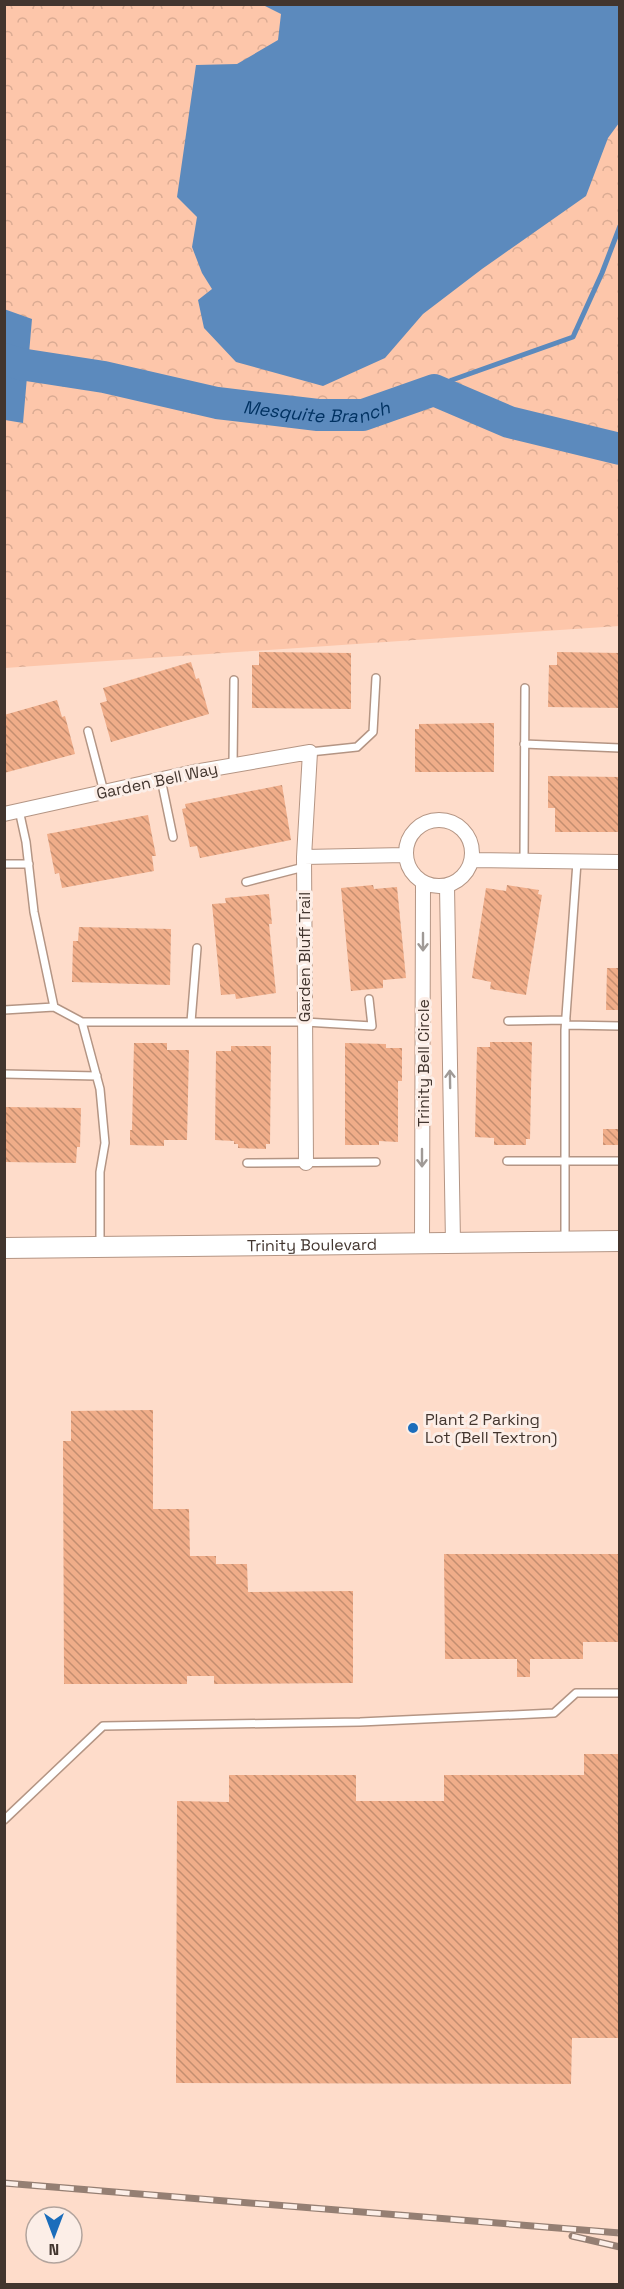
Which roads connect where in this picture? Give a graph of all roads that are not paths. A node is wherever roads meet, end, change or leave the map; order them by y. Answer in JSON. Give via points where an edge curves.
{"nodes":[{"id":1,"x":376,"y":678,"type":"dead end"},
{"id":2,"x":234,"y":680,"type":"dead end"},
{"id":3,"x":525,"y":688,"type":"dead end"},
{"id":4,"x":88,"y":731,"type":"dead end"},
{"id":5,"x":524,"y":744,"type":"junction"},
{"id":6,"x":620,"y":748,"type":"edge"},
{"id":7,"x":310,"y":752,"type":"junction"},
{"id":8,"x":233,"y":765,"type":"junction"},
{"id":9,"x":161,"y":779,"type":"junction"},
{"id":10,"x":104,"y":792,"type":"junction"},
{"id":11,"x":19,"y":810,"type":"junction"},
{"id":12,"x":4,"y":814,"type":"edge"},
{"id":13,"x":173,"y":837,"type":"dead end"},
{"id":14,"x":405,"y":855,"type":"junction"},
{"id":15,"x":472,"y":860,"type":"junction"},
{"id":16,"x":524,"y":861,"type":"junction"},
{"id":17,"x":304,"y":862,"type":"junction"},
{"id":18,"x":577,"y":862,"type":"junction"},
{"id":19,"x":620,"y":862,"type":"edge"},
{"id":20,"x":4,"y":864,"type":"edge"},
{"id":21,"x":28,"y":864,"type":"junction"},
{"id":22,"x":246,"y":882,"type":"dead end"},
{"id":23,"x":423,"y":884,"type":"junction"},
{"id":24,"x":447,"y":886,"type":"junction"},
{"id":25,"x":197,"y":948,"type":"dead end"},
{"id":26,"x":369,"y":999,"type":"dead end"},
{"id":27,"x":54,"y":1007,"type":"junction"},
{"id":28,"x":4,"y":1010,"type":"edge"},
{"id":29,"x":508,"y":1021,"type":"dead end"},
{"id":30,"x":82,"y":1022,"type":"junction"},
{"id":31,"x":192,"y":1022,"type":"junction"},
{"id":32,"x":305,"y":1022,"type":"junction"},
{"id":33,"x":566,"y":1022,"type":"junction"},
{"id":34,"x":620,"y":1026,"type":"edge"},
{"id":35,"x":4,"y":1074,"type":"edge"},
{"id":36,"x":97,"y":1076,"type":"junction"},
{"id":37,"x":567,"y":1160,"type":"junction"},
{"id":38,"x":507,"y":1161,"type":"dead end"},
{"id":39,"x":620,"y":1161,"type":"edge"},
{"id":40,"x":306,"y":1162,"type":"junction"},
{"id":41,"x":376,"y":1162,"type":"dead end"},
{"id":42,"x":247,"y":1163,"type":"dead end"},
{"id":43,"x":565,"y":1241,"type":"junction"},
{"id":44,"x":620,"y":1241,"type":"edge"},
{"id":45,"x":422,"y":1243,"type":"junction"},
{"id":46,"x":453,"y":1243,"type":"junction"},
{"id":47,"x":100,"y":1247,"type":"junction"},
{"id":48,"x":4,"y":1248,"type":"edge"},
{"id":49,"x":620,"y":1693,"type":"edge"},
{"id":50,"x":4,"y":1820,"type":"edge"}],
"edges":[{"from":1,"to":7,"type":"lane","via":[[373,732],[357,747]]},
{"from":2,"to":8,"type":"lane"},
{"from":3,"to":5,"type":"lane"},
{"from":4,"to":10,"type":"lane"},
{"from":5,"to":6,"type":"lane"},
{"from":5,"to":16,"type":"lane"},
{"from":7,"to":8,"type":"street","name":"Garden Bell Way"},
{"from":7,"to":17,"type":"street","name":"Garden Bluff Trail"},
{"from":8,"to":9,"type":"street","name":"Garden Bell Way"},
{"from":9,"to":10,"type":"street","name":"Garden Bell Way"},
{"from":9,"to":13,"type":"lane"},
{"from":10,"to":11,"type":"street","name":"Garden Bell Way"},
{"from":11,"to":12,"type":"street","name":"Garden Bell Way"},
{"from":11,"to":21,"type":"lane"},
{"from":14,"to":15,"type":"street","via":[[413,832],[423,824],[449,821],[470,838]]},
{"from":14,"to":17,"type":"street"},
{"from":14,"to":23,"type":"street","via":[[408,867]]},
{"from":15,"to":16,"type":"street"},
{"from":15,"to":24,"type":"street","via":[[463,877]]},
{"from":16,"to":18,"type":"street"},
{"from":17,"to":22,"type":"lane"},
{"from":17,"to":32,"type":"street","name":"Garden Bluff Trail"},
{"from":18,"to":19,"type":"street"},
{"from":18,"to":33,"type":"lane"},
{"from":20,"to":21,"type":"lane"},
{"from":21,"to":27,"type":"lane"},
{"from":23,"to":24,"type":"street"},
{"from":23,"to":45,"type":"street","name":"Trinity Bell Circle","one_way":true},
{"from":46,"to":24,"type":"street","name":"Trinity Bell Circle","one_way":true},
{"from":25,"to":31,"type":"lane"},
{"from":26,"to":32,"type":"lane","via":[[372,1026]]},
{"from":27,"to":28,"type":"lane"},
{"from":27,"to":30,"type":"lane"},
{"from":29,"to":33,"type":"lane"},
{"from":30,"to":31,"type":"lane"},
{"from":30,"to":36,"type":"lane"},
{"from":31,"to":32,"type":"lane"},
{"from":32,"to":40,"type":"street","name":"Garden Bluff Trail"},
{"from":33,"to":34,"type":"lane"},
{"from":33,"to":37,"type":"lane"},
{"from":35,"to":36,"type":"lane"},
{"from":36,"to":47,"type":"lane","via":[[105,1143],[100,1172]]},
{"from":37,"to":38,"type":"lane"},
{"from":37,"to":39,"type":"lane"},
{"from":37,"to":43,"type":"lane"},
{"from":40,"to":41,"type":"lane"},
{"from":40,"to":42,"type":"lane"},
{"from":43,"to":44,"type":"main road","name":"Trinity Boulevard"},
{"from":43,"to":46,"type":"main road","name":"Trinity Boulevard"},
{"from":45,"to":46,"type":"main road","name":"Trinity Boulevard"},
{"from":45,"to":47,"type":"main road","name":"Trinity Boulevard"},
{"from":47,"to":48,"type":"main road","name":"Trinity Boulevard"},
{"from":49,"to":50,"type":"lane","via":[[576,1693],[554,1713],[360,1722],[103,1726]]}]}
